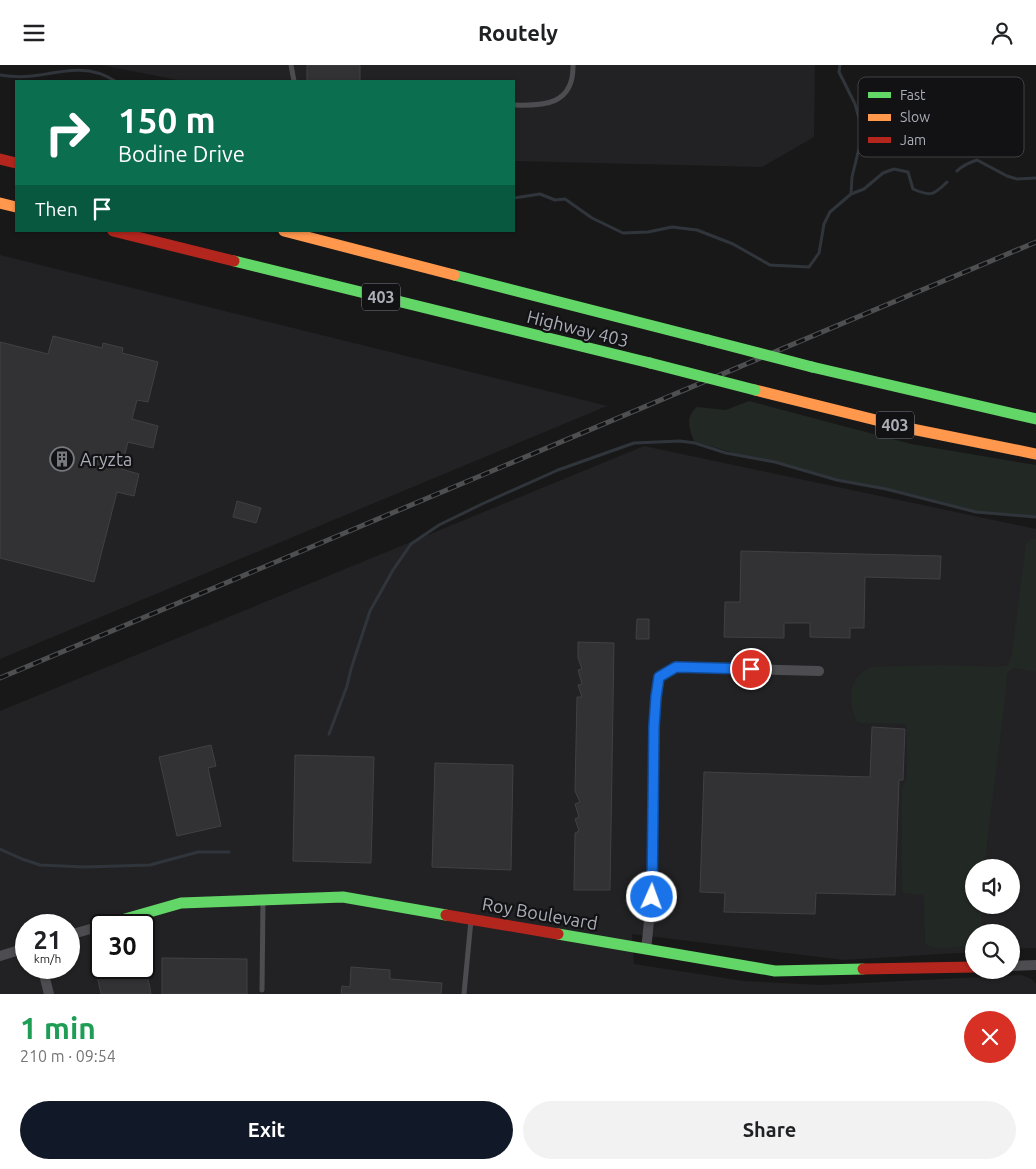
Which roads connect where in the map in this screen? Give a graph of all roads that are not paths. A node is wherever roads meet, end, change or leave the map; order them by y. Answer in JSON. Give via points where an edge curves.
{"nodes":[{"id":1,"x":291,"y":65,"type":"edge"},
{"id":2,"x":573,"y":65,"type":"edge"},
{"id":3,"x":294,"y":80,"type":"edge"},
{"id":4,"x":515,"y":105,"type":"edge"},
{"id":5,"x":0,"y":159,"type":"edge"},
{"id":6,"x":15,"y":163,"type":"edge"},
{"id":7,"x":0,"y":203,"type":"edge"},
{"id":8,"x":15,"y":207,"type":"edge"},
{"id":9,"x":117,"y":232,"type":"edge"},
{"id":10,"x":288,"y":232,"type":"edge"},
{"id":11,"x":1036,"y":419,"type":"edge"},
{"id":12,"x":1036,"y":454,"type":"edge"},
{"id":13,"x":819,"y":671,"type":"dead end"},
{"id":14,"x":263,"y":899,"type":"junction"},
{"id":15,"x":142,"y":914,"type":"edge"},
{"id":16,"x":471,"y":920,"type":"junction"},
{"id":17,"x":646,"y":949,"type":"junction"},
{"id":18,"x":15,"y":951,"type":"edge"},
{"id":19,"x":0,"y":956,"type":"edge"},
{"id":20,"x":1036,"y":965,"type":"edge"},
{"id":21,"x":1020,"y":966,"type":"edge"},
{"id":22,"x":965,"y":967,"type":"edge"},
{"id":23,"x":45,"y":979,"type":"edge"},
{"id":24,"x":262,"y":990,"type":"dead end"},
{"id":25,"x":49,"y":994,"type":"edge"},
{"id":26,"x":464,"y":994,"type":"edge"}],
"edges":[{"from":1,"to":3,"type":"lane"},
{"from":2,"to":4,"type":"lane","via":[[570,83],[558,99],[538,106]]},
{"from":5,"to":6,"type":"main road"},
{"from":7,"to":8,"type":"main road"},
{"from":9,"to":12,"type":"main road","name":"Highway 403","number":"403","bridge":true,"via":[[912,429]]},
{"from":10,"to":11,"type":"main road","name":"Highway 403","number":"403","bridge":true,"via":[[812,367]]},
{"from":13,"to":17,"type":"street","via":[[676,667],[659,677],[654,726],[652,892]]},
{"from":14,"to":15,"type":"main road","name":"Roy Boulevard","via":[[181,903]]},
{"from":14,"to":16,"type":"main road","name":"Roy Boulevard","via":[[343,897]]},
{"from":14,"to":24,"type":"lane"},
{"from":16,"to":17,"type":"main road","name":"Roy Boulevard"},
{"from":16,"to":26,"type":"lane"},
{"from":17,"to":22,"type":"main road","name":"Roy Boulevard","via":[[775,971]]},
{"from":18,"to":19,"type":"street"},
{"from":20,"to":21,"type":"street"},
{"from":23,"to":25,"type":"street"}]}
